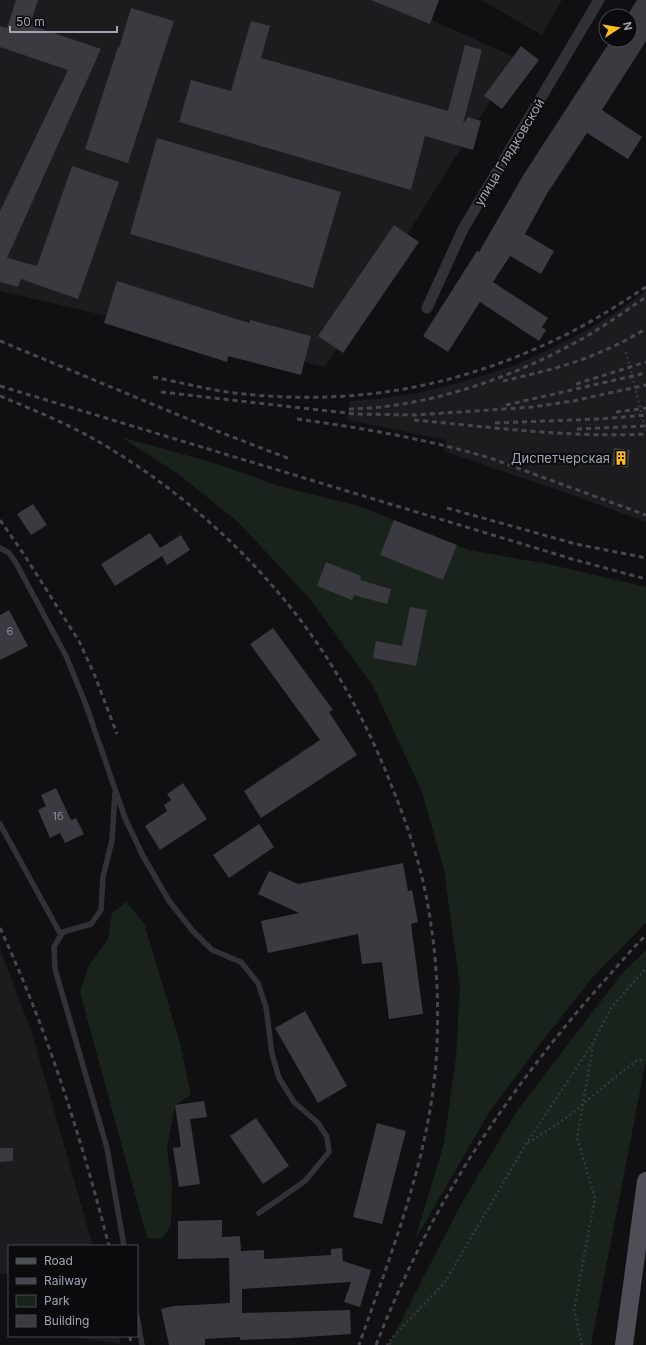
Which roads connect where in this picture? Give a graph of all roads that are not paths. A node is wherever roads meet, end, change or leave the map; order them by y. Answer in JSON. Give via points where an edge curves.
{"nodes":[{"id":1,"x":599,"y":0,"type":"edge"},
{"id":2,"x":427,"y":308,"type":"dead end"},
{"id":3,"x":0,"y":548,"type":"edge"},
{"id":4,"x":115,"y":790,"type":"junction"},
{"id":5,"x":0,"y":824,"type":"edge"},
{"id":6,"x":61,"y":935,"type":"junction"},
{"id":7,"x":646,"y":1181,"type":"edge"},
{"id":8,"x":259,"y":1213,"type":"dead end"},
{"id":9,"x":124,"y":1245,"type":"edge"},
{"id":10,"x":138,"y":1322,"type":"edge"},
{"id":11,"x":142,"y":1345,"type":"edge"},
{"id":12,"x":624,"y":1345,"type":"edge"}],
"edges":[{"from":1,"to":2,"type":"street","name":"улица Глядковской","via":[[463,229]]},
{"from":3,"to":4,"type":"lane","via":[[9,553],[16,562],[66,656]]},
{"from":4,"to":6,"type":"lane","via":[[112,840],[103,877],[101,910],[91,924],[63,932]]},
{"from":4,"to":8,"type":"lane","via":[[133,836],[168,901],[202,942],[212,950],[241,962],[258,983],[266,1007],[272,1054],[279,1078],[294,1102],[318,1123],[327,1137],[329,1152],[306,1181]]},
{"from":5,"to":6,"type":"lane"},
{"from":6,"to":9,"type":"lane","via":[[54,947],[55,969],[107,1148]]},
{"from":7,"to":12,"type":"main road"},
{"from":10,"to":11,"type":"lane"}]}
